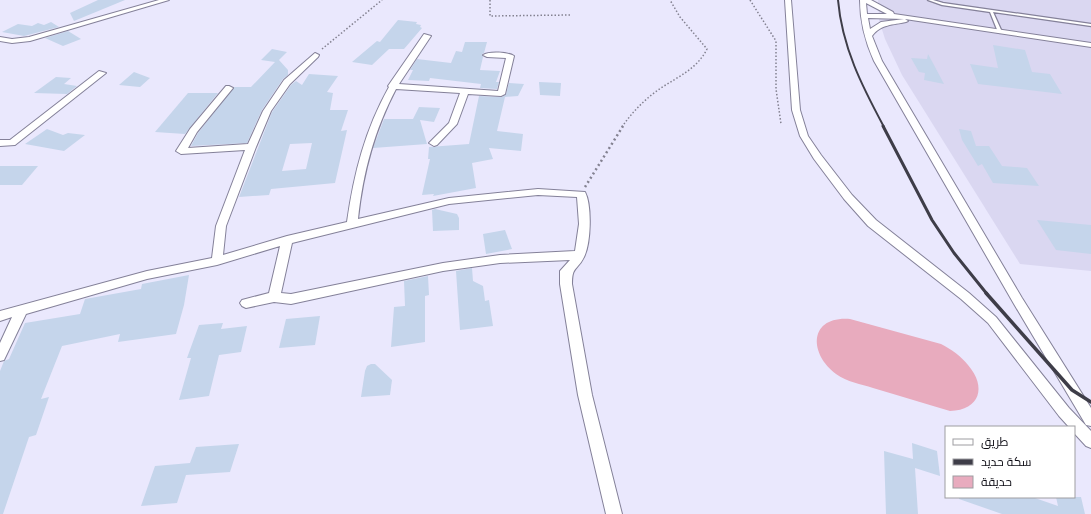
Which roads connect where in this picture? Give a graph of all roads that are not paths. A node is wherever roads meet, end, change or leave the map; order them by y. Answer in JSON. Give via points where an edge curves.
{"nodes":[{"id":1,"x":166,"y":0,"type":"edge"},
{"id":2,"x":788,"y":0,"type":"edge"},
{"id":3,"x":863,"y":0,"type":"edge"},
{"id":4,"x":866,"y":0,"type":"edge"},
{"id":5,"x":930,"y":0,"type":"edge"},
{"id":6,"x":991,"y":11,"type":"junction"},
{"id":7,"x":863,"y":16,"type":"junction"},
{"id":8,"x":926,"y":21,"type":"junction"},
{"id":9,"x":1091,"y":25,"type":"edge"},
{"id":10,"x":1000,"y":32,"type":"junction"},
{"id":11,"x":427,"y":36,"type":"dead end"},
{"id":12,"x":868,"y":36,"type":"junction"},
{"id":13,"x":0,"y":39,"type":"edge"},
{"id":14,"x":1091,"y":45,"type":"edge"},
{"id":15,"x":315,"y":55,"type":"road end"},
{"id":16,"x":487,"y":55,"type":"dead end"},
{"id":17,"x":102,"y":73,"type":"dead end"},
{"id":18,"x":392,"y":86,"type":"junction"},
{"id":19,"x":229,"y":88,"type":"dead end"},
{"id":20,"x":465,"y":92,"type":"junction"},
{"id":21,"x":0,"y":143,"type":"edge"},
{"id":22,"x":434,"y":143,"type":"dead end"},
{"id":23,"x":251,"y":147,"type":"junction"},
{"id":24,"x":352,"y":224,"type":"junction"},
{"id":25,"x":287,"y":240,"type":"junction"},
{"id":26,"x":580,"y":255,"type":"junction"},
{"id":27,"x":218,"y":261,"type":"junction"},
{"id":28,"x":274,"y":297,"type":"junction"},
{"id":29,"x":246,"y":303,"type":"dead end"},
{"id":30,"x":21,"y":311,"type":"junction"},
{"id":31,"x":0,"y":316,"type":"edge"},
{"id":32,"x":0,"y":356,"type":"edge"},
{"id":33,"x":1091,"y":420,"type":"edge"},
{"id":34,"x":1091,"y":441,"type":"edge"},
{"id":35,"x":614,"y":514,"type":"edge"}],
"edges":[{"from":1,"to":13,"type":"street","via":[[30,39]]},
{"from":2,"to":34,"type":"street","via":[[796,110],[804,136],[817,157],[872,223],[992,320],[1064,412]]},
{"from":3,"to":7,"type":"street"},
{"from":4,"to":8,"type":"street","via":[[886,11]]},
{"from":5,"to":6,"type":"lane"},
{"from":6,"to":9,"type":"lane"},
{"from":6,"to":10,"type":"lane"},
{"from":7,"to":8,"type":"street","via":[[888,15]]},
{"from":7,"to":12,"type":"street"},
{"from":8,"to":10,"type":"street"},
{"from":8,"to":12,"type":"street","via":[[885,23],[875,28]]},
{"from":10,"to":14,"type":"street"},
{"from":11,"to":18,"type":"street"},
{"from":12,"to":33,"type":"street","via":[[883,69],[1018,301]]},
{"from":15,"to":23,"type":"street","via":[[286,82],[267,111]]},
{"from":16,"to":20,"type":"street","via":[[510,56],[501,94]]},
{"from":17,"to":21,"type":"street","via":[[12,143]]},
{"from":18,"to":20,"type":"street"},
{"from":18,"to":24,"type":"street","via":[[366,148]]},
{"from":19,"to":23,"type":"street","via":[[193,131],[181,151]]},
{"from":20,"to":22,"type":"street","via":[[453,124]]},
{"from":23,"to":27,"type":"street","via":[[221,226]]},
{"from":24,"to":25,"type":"street"},
{"from":24,"to":26,"type":"street","via":[[449,201],[538,192],[581,194],[584,228]]},
{"from":25,"to":27,"type":"street"},
{"from":25,"to":28,"type":"street"},
{"from":26,"to":28,"type":"street","via":[[500,259],[443,267],[292,299]]},
{"from":26,"to":35,"type":"street","via":[[566,271],[566,284],[585,395]]},
{"from":27,"to":30,"type":"street","via":[[147,275]]},
{"from":28,"to":29,"type":"street"},
{"from":30,"to":31,"type":"street"},
{"from":30,"to":32,"type":"street"}]}
